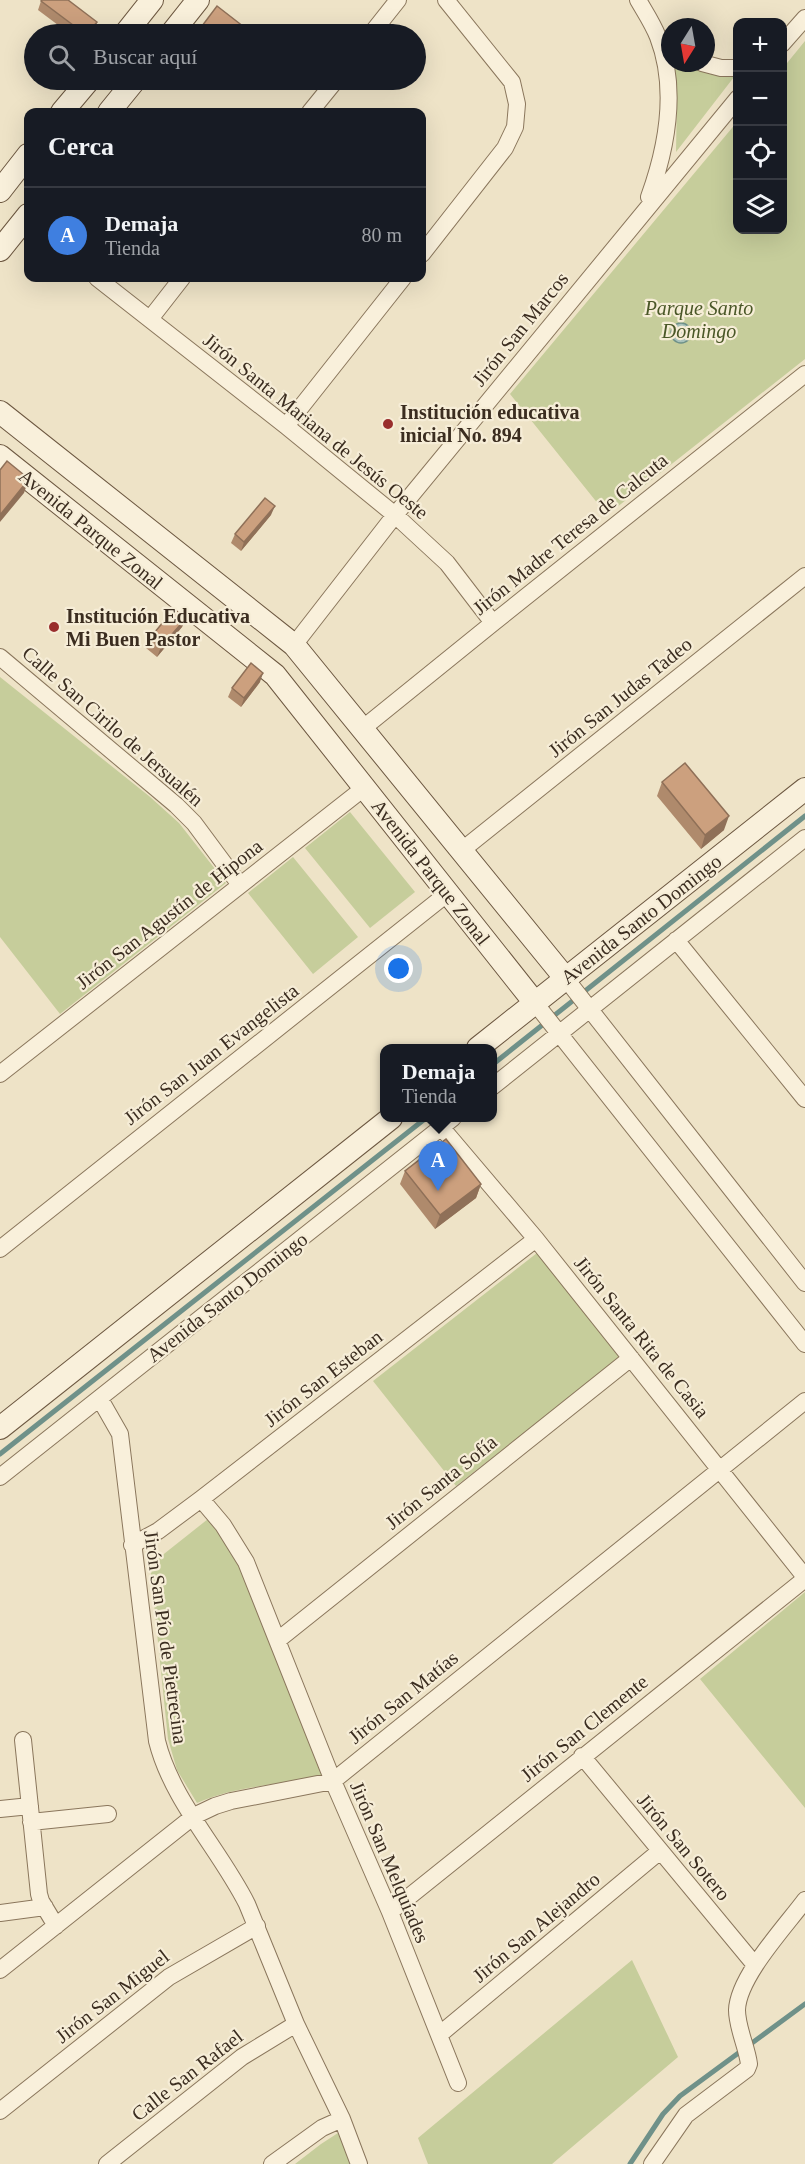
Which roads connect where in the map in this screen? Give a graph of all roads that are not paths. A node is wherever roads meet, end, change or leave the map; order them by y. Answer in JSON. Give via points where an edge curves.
{"nodes":[{"id":1,"x":152,"y":0,"type":"edge"},
{"id":2,"x":198,"y":0,"type":"edge"},
{"id":3,"x":398,"y":0,"type":"edge"},
{"id":4,"x":446,"y":0,"type":"edge"},
{"id":5,"x":638,"y":0,"type":"edge"},
{"id":6,"x":805,"y":18,"type":"edge"},
{"id":7,"x":132,"y":24,"type":"edge"},
{"id":8,"x":179,"y":24,"type":"edge"},
{"id":9,"x":379,"y":24,"type":"edge"},
{"id":10,"x":661,"y":35,"type":"edge"},
{"id":11,"x":787,"y":39,"type":"edge"},
{"id":12,"x":715,"y":66,"type":"edge"},
{"id":13,"x":733,"y":68,"type":"edge"},
{"id":14,"x":667,"y":72,"type":"edge"},
{"id":15,"x":81,"y":90,"type":"edge"},
{"id":16,"x":127,"y":90,"type":"edge"},
{"id":17,"x":328,"y":90,"type":"edge"},
{"id":18,"x":733,"y":104,"type":"edge"},
{"id":19,"x":65,"y":108,"type":"edge"},
{"id":20,"x":112,"y":108,"type":"edge"},
{"id":21,"x":313,"y":108,"type":"edge"},
{"id":22,"x":24,"y":160,"type":"edge"},
{"id":23,"x":0,"y":191,"type":"edge"},
{"id":24,"x":645,"y":209,"type":"junction"},
{"id":25,"x":24,"y":222,"type":"edge"},
{"id":26,"x":2,"y":245,"type":"edge"},
{"id":27,"x":426,"y":249,"type":"edge"},
{"id":28,"x":102,"y":282,"type":"edge"},
{"id":29,"x":179,"y":282,"type":"edge"},
{"id":30,"x":400,"y":282,"type":"edge"},
{"id":31,"x":150,"y":319,"type":"junction"},
{"id":32,"x":805,"y":374,"type":"edge"},
{"id":33,"x":0,"y":412,"type":"edge"},
{"id":34,"x":286,"y":426,"type":"junction"},
{"id":35,"x":0,"y":456,"type":"edge"},
{"id":36,"x":395,"y":515,"type":"junction"},
{"id":37,"x":805,"y":576,"type":"edge"},
{"id":38,"x":493,"y":622,"type":"junction"},
{"id":39,"x":294,"y":645,"type":"junction"},
{"id":40,"x":0,"y":657,"type":"edge"},
{"id":41,"x":363,"y":729,"type":"junction"},
{"id":42,"x":364,"y":788,"type":"junction"},
{"id":43,"x":805,"y":789,"type":"edge"},
{"id":44,"x":805,"y":838,"type":"edge"},
{"id":45,"x":461,"y":850,"type":"junction"},
{"id":46,"x":240,"y":885,"type":"junction"},
{"id":47,"x":447,"y":893,"type":"junction"},
{"id":48,"x":676,"y":940,"type":"junction"},
{"id":49,"x":566,"y":979,"type":"junction"},
{"id":50,"x":535,"y":1003,"type":"junction"},
{"id":51,"x":590,"y":1009,"type":"junction"},
{"id":52,"x":559,"y":1034,"type":"junction"},
{"id":53,"x":483,"y":1044,"type":"edge"},
{"id":54,"x":1,"y":1071,"type":"edge"},
{"id":55,"x":497,"y":1083,"type":"edge"},
{"id":56,"x":805,"y":1099,"type":"edge"},
{"id":57,"x":386,"y":1122,"type":"edge"},
{"id":58,"x":447,"y":1122,"type":"edge"},
{"id":59,"x":537,"y":1239,"type":"junction"},
{"id":60,"x":0,"y":1249,"type":"edge"},
{"id":61,"x":805,"y":1283,"type":"edge"},
{"id":62,"x":805,"y":1344,"type":"edge"},
{"id":63,"x":631,"y":1358,"type":"junction"},
{"id":64,"x":100,"y":1399,"type":"junction"},
{"id":65,"x":805,"y":1401,"type":"edge"},
{"id":66,"x":0,"y":1428,"type":"edge"},
{"id":67,"x":720,"y":1469,"type":"junction"},
{"id":68,"x":0,"y":1477,"type":"edge"},
{"id":69,"x":201,"y":1499,"type":"junction"},
{"id":70,"x":132,"y":1545,"type":"junction"},
{"id":71,"x":805,"y":1578,"type":"edge"},
{"id":72,"x":278,"y":1640,"type":"junction"},
{"id":73,"x":24,"y":1740,"type":"dead end"},
{"id":74,"x":582,"y":1756,"type":"junction"},
{"id":75,"x":333,"y":1781,"type":"junction"},
{"id":76,"x":0,"y":1809,"type":"edge"},
{"id":77,"x":30,"y":1814,"type":"junction"},
{"id":78,"x":108,"y":1814,"type":"dead end"},
{"id":79,"x":194,"y":1816,"type":"junction"},
{"id":80,"x":660,"y":1851,"type":"junction"},
{"id":81,"x":805,"y":1900,"type":"edge"},
{"id":82,"x":45,"y":1907,"type":"junction"},
{"id":83,"x":390,"y":1912,"type":"junction"},
{"id":84,"x":0,"y":1913,"type":"edge"},
{"id":85,"x":56,"y":1926,"type":"junction"},
{"id":86,"x":257,"y":1926,"type":"junction"},
{"id":87,"x":755,"y":1965,"type":"junction"},
{"id":88,"x":0,"y":1970,"type":"edge"},
{"id":89,"x":297,"y":2024,"type":"junction"},
{"id":90,"x":440,"y":2035,"type":"junction"},
{"id":91,"x":458,"y":2083,"type":"dead end"},
{"id":92,"x":0,"y":2111,"type":"edge"},
{"id":93,"x":342,"y":2119,"type":"junction"},
{"id":94,"x":107,"y":2164,"type":"edge"},
{"id":95,"x":273,"y":2164,"type":"edge"},
{"id":96,"x":359,"y":2164,"type":"edge"},
{"id":97,"x":652,"y":2164,"type":"edge"}],
"edges":[{"from":1,"to":7,"type":"main road"},
{"from":2,"to":8,"type":"main road"},
{"from":3,"to":9,"type":"street"},
{"from":4,"to":27,"type":"street","via":[[512,82],[517,104],[515,127],[506,147]]},
{"from":5,"to":10,"type":"street"},
{"from":6,"to":11,"type":"street"},
{"from":12,"to":13,"type":"street"},
{"from":14,"to":24,"type":"street","via":[[668,117],[662,158]]},
{"from":15,"to":19,"type":"main road"},
{"from":16,"to":20,"type":"main road"},
{"from":17,"to":21,"type":"street"},
{"from":18,"to":24,"type":"street","name":"Jirón San Marcos"},
{"from":22,"to":23,"type":"main road"},
{"from":24,"to":36,"type":"street","name":"Jirón San Marcos"},
{"from":25,"to":26,"type":"main road"},
{"from":28,"to":31,"type":"street","name":"Jirón Santa Mariana de Jesús Oeste"},
{"from":29,"to":31,"type":"street"},
{"from":30,"to":34,"type":"street"},
{"from":31,"to":34,"type":"street","name":"Jirón Santa Mariana de Jesús Oeste"},
{"from":32,"to":38,"type":"street","name":"Jirón Madre Teresa de Calcuta"},
{"from":33,"to":39,"type":"main road","name":"Avenida Parque Zonal"},
{"from":34,"to":36,"type":"street","name":"Jirón Santa Mariana de Jesús Oeste"},
{"from":35,"to":42,"type":"main road","name":"Avenida Parque Zonal","via":[[275,675]]},
{"from":36,"to":38,"type":"street","name":"Jirón Santa Mariana de Jesús Oeste","via":[[447,563]]},
{"from":36,"to":39,"type":"street","name":"Jirón San Marcos"},
{"from":37,"to":45,"type":"street","name":"Jirón San Judas Tadeo"},
{"from":38,"to":41,"type":"street","name":"Jirón Madre Teresa de Calcuta"},
{"from":39,"to":41,"type":"main road","name":"Avenida Parque Zonal"},
{"from":40,"to":46,"type":"street","name":"Calle San Cirilo de Jersualén","via":[[176,805]]},
{"from":41,"to":45,"type":"main road","name":"Avenida Parque Zonal"},
{"from":42,"to":46,"type":"street","name":"Jirón San Agustín de Hipona"},
{"from":42,"to":47,"type":"main road","name":"Avenida Parque Zonal"},
{"from":43,"to":49,"type":"main road","name":"Avenida Santo Domingo"},
{"from":44,"to":48,"type":"street","name":"Avenida Santo Domingo"},
{"from":45,"to":49,"type":"main road","name":"Avenida Parque Zonal"},
{"from":46,"to":54,"type":"street","name":"Jirón San Agustín de Hipona"},
{"from":47,"to":50,"type":"main road","name":"Avenida Parque Zonal"},
{"from":47,"to":60,"type":"street","name":"Jirón San Juan Evangelista"},
{"from":48,"to":51,"type":"street","name":"Avenida Santo Domingo"},
{"from":48,"to":56,"type":"street"},
{"from":49,"to":50,"type":"main road","name":"Avenida Santo Domingo"},
{"from":49,"to":51,"type":"street","name":"Avenida Parque Zonal"},
{"from":50,"to":52,"type":"street","name":"Avenida Parque Zonal"},
{"from":50,"to":53,"type":"main road","name":"Avenida Santo Domingo"},
{"from":51,"to":52,"type":"street","name":"Avenida Santo Domingo"},
{"from":51,"to":61,"type":"street","name":"Avenida Parque Zonal"},
{"from":52,"to":55,"type":"street","name":"Avenida Santo Domingo"},
{"from":52,"to":62,"type":"street","name":"Avenida Parque Zonal"},
{"from":57,"to":66,"type":"main road","name":"Avenida Santo Domingo"},
{"from":58,"to":59,"type":"street","name":"Jirón Santa Rita de Casia"},
{"from":58,"to":64,"type":"street","name":"Avenida Santo Domingo"},
{"from":59,"to":63,"type":"street","name":"Jirón Santa Rita de Casia"},
{"from":59,"to":69,"type":"street","name":"Jirón San Esteban"},
{"from":63,"to":67,"type":"street","name":"Jirón Santa Rita de Casia"},
{"from":63,"to":72,"type":"street","name":"Jirón Santa Sofía"},
{"from":64,"to":68,"type":"street","name":"Avenida Santo Domingo"},
{"from":64,"to":70,"type":"street","name":"Jirón San Pío de Pietrecina","via":[[120,1434]]},
{"from":65,"to":67,"type":"street","name":"Jirón San Matías"},
{"from":67,"to":71,"type":"street","name":"Jirón Santa Rita de Casia"},
{"from":67,"to":75,"type":"street","name":"Jirón San Matías"},
{"from":69,"to":70,"type":"street","name":"Jirón San Esteban"},
{"from":69,"to":72,"type":"street","name":"Jirón San Melquíades","via":[[236,1544]]},
{"from":70,"to":79,"type":"street","name":"Jirón San Pío de Pietrecina","via":[[157,1741],[169,1778]]},
{"from":71,"to":74,"type":"street","name":"Jirón San Clemente"},
{"from":72,"to":75,"type":"street","name":"Jirón San Melquíades"},
{"from":73,"to":77,"type":"street"},
{"from":74,"to":80,"type":"street","name":"Jirón San Sotero"},
{"from":74,"to":83,"type":"street","name":"Jirón San Clemente"},
{"from":75,"to":79,"type":"street","name":"Jirón San Matías","via":[[231,1801]]},
{"from":75,"to":83,"type":"street","name":"Jirón San Melquíades"},
{"from":76,"to":77,"type":"street"},
{"from":77,"to":78,"type":"street"},
{"from":77,"to":82,"type":"street","via":[[39,1894]]},
{"from":79,"to":85,"type":"street","name":"Jirón San Matías"},
{"from":79,"to":86,"type":"street","name":"Jirón San Pío de Pietrecina"},
{"from":80,"to":87,"type":"street","name":"Jirón San Sotero"},
{"from":80,"to":90,"type":"street","name":"Jirón San Alejandro"},
{"from":81,"to":87,"type":"street"},
{"from":82,"to":84,"type":"street"},
{"from":82,"to":85,"type":"street"},
{"from":83,"to":90,"type":"street","name":"Jirón San Melquíades"},
{"from":85,"to":88,"type":"street","name":"Jirón San Matías"},
{"from":86,"to":89,"type":"street","name":"Jirón San Pío de Pietrecina"},
{"from":86,"to":92,"type":"street","name":"Jirón San Miguel","via":[[169,1977]]},
{"from":87,"to":97,"type":"street","via":[[738,1997],[747,2069],[686,2115]]},
{"from":89,"to":93,"type":"street","name":"Jirón San Pío de Pietrecina"},
{"from":89,"to":94,"type":"street","name":"Calle San Rafael","via":[[242,2057]]},
{"from":90,"to":91,"type":"street","name":"Jirón San Melquíades"},
{"from":93,"to":95,"type":"street","via":[[322,2128]]},
{"from":93,"to":96,"type":"street","name":"Jirón San Pío de Pietrecina"}]}
